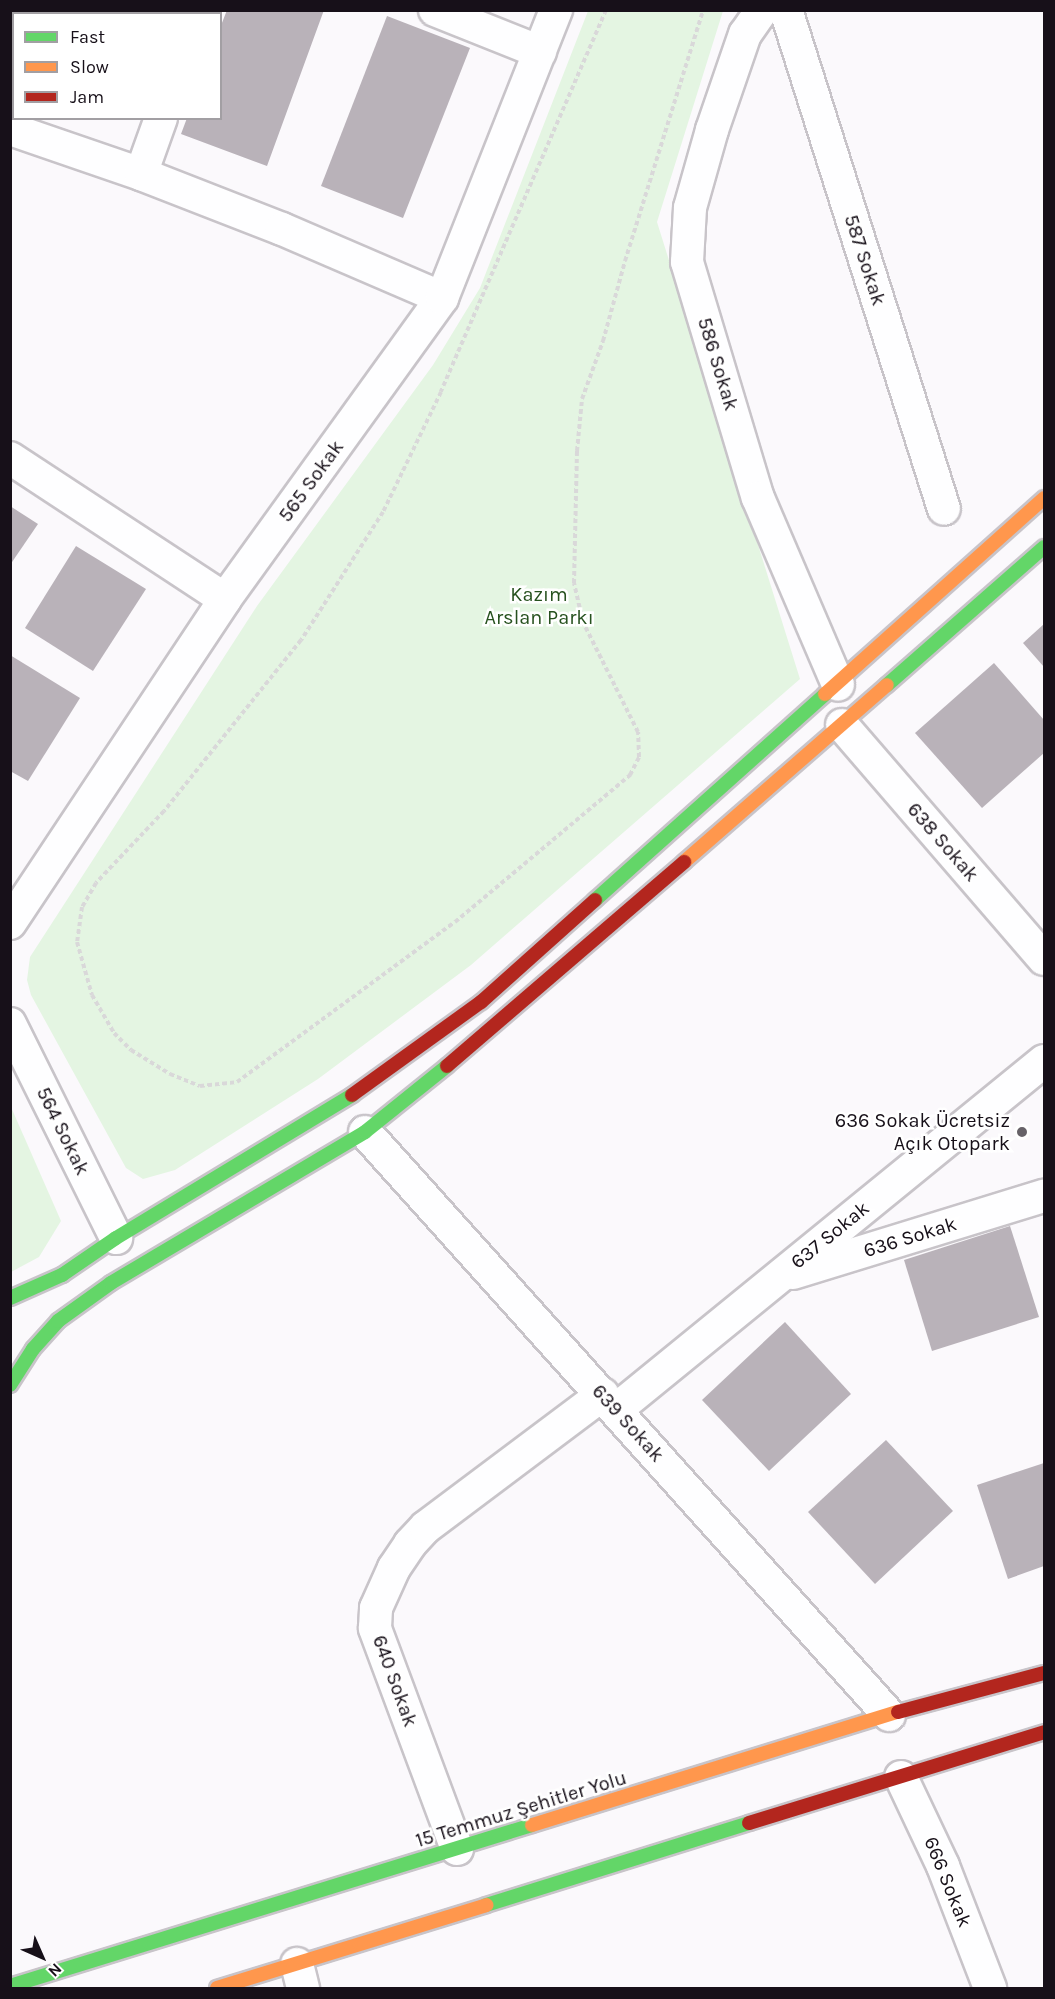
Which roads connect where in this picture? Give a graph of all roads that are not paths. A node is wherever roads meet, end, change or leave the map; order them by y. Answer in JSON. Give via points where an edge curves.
{"nodes":[{"id":1,"x":435,"y":10,"type":"edge"},
{"id":2,"x":556,"y":10,"type":"edge"},
{"id":3,"x":786,"y":10,"type":"edge"},
{"id":4,"x":754,"y":22,"type":"edge"},
{"id":5,"x":540,"y":52,"type":"junction"},
{"id":6,"x":160,"y":120,"type":"edge"},
{"id":7,"x":10,"y":129,"type":"edge"},
{"id":8,"x":141,"y":174,"type":"junction"},
{"id":9,"x":442,"y":298,"type":"junction"},
{"id":10,"x":10,"y":458,"type":"edge"},
{"id":11,"x":1044,"y":498,"type":"edge"},
{"id":12,"x":944,"y":509,"type":"dead end"},
{"id":13,"x":1044,"y":547,"type":"edge"},
{"id":14,"x":225,"y":599,"type":"junction"},
{"id":15,"x":838,"y":685,"type":"junction"},
{"id":16,"x":842,"y":725,"type":"junction"},
{"id":17,"x":10,"y":923,"type":"edge"},
{"id":18,"x":1044,"y":959,"type":"edge"},
{"id":19,"x":10,"y":1024,"type":"edge"},
{"id":20,"x":1044,"y":1061,"type":"edge"},
{"id":21,"x":365,"y":1132,"type":"junction"},
{"id":22,"x":1044,"y":1196,"type":"edge"},
{"id":23,"x":116,"y":1238,"type":"junction"},
{"id":24,"x":776,"y":1279,"type":"junction"},
{"id":25,"x":10,"y":1298,"type":"edge"},
{"id":26,"x":10,"y":1385,"type":"edge"},
{"id":27,"x":610,"y":1402,"type":"junction"},
{"id":28,"x":1044,"y":1673,"type":"edge"},
{"id":29,"x":890,"y":1715,"type":"junction"},
{"id":30,"x":1044,"y":1732,"type":"edge"},
{"id":31,"x":901,"y":1778,"type":"junction"},
{"id":32,"x":457,"y":1849,"type":"junction"},
{"id":33,"x":300,"y":1976,"type":"edge"},
{"id":34,"x":10,"y":1986,"type":"edge"},
{"id":35,"x":218,"y":1989,"type":"edge"},
{"id":36,"x":990,"y":1989,"type":"edge"}],
"edges":[{"from":1,"to":5,"type":"street"},
{"from":2,"to":5,"type":"street","name":"565 Sokak"},
{"from":3,"to":12,"type":"street","name":"587 Sokak"},
{"from":4,"to":15,"type":"street","name":"586 Sokak","via":[[712,130],[690,208],[687,262],[758,498]]},
{"from":5,"to":9,"type":"street","name":"565 Sokak"},
{"from":6,"to":8,"type":"street"},
{"from":7,"to":8,"type":"street"},
{"from":8,"to":9,"type":"street"},
{"from":9,"to":14,"type":"street","name":"565 Sokak"},
{"from":10,"to":14,"type":"street"},
{"from":11,"to":15,"type":"street"},
{"from":13,"to":16,"type":"street"},
{"from":14,"to":17,"type":"street","name":"565 Sokak"},
{"from":15,"to":23,"type":"street","via":[[481,1002],[367,1086]]},
{"from":16,"to":18,"type":"street","name":"638 Sokak"},
{"from":16,"to":21,"type":"street","via":[[490,1032]]},
{"from":19,"to":23,"type":"street","name":"564 Sokak"},
{"from":20,"to":24,"type":"street","name":"637 Sokak"},
{"from":21,"to":26,"type":"street","via":[[111,1283],[57,1321]]},
{"from":21,"to":27,"type":"street","name":"639 Sokak"},
{"from":22,"to":24,"type":"street","name":"636 Sokak"},
{"from":23,"to":25,"type":"street","via":[[62,1275]]},
{"from":24,"to":27,"type":"street","name":"637 Sokak"},
{"from":27,"to":29,"type":"street","name":"639 Sokak"},
{"from":27,"to":32,"type":"street","name":"640 Sokak","via":[[426,1527],[394,1568],[376,1608],[375,1628]]},
{"from":28,"to":29,"type":"street","name":"15 Temmuz Şehitler Yolu"},
{"from":29,"to":32,"type":"street","name":"15 Temmuz Şehitler Yolu"},
{"from":30,"to":31,"type":"street"},
{"from":31,"to":33,"type":"street"},
{"from":31,"to":36,"type":"street","name":"666 Sokak","via":[[944,1866]]},
{"from":32,"to":34,"type":"street","name":"15 Temmuz Şehitler Yolu"},
{"from":33,"to":35,"type":"street"}]}
